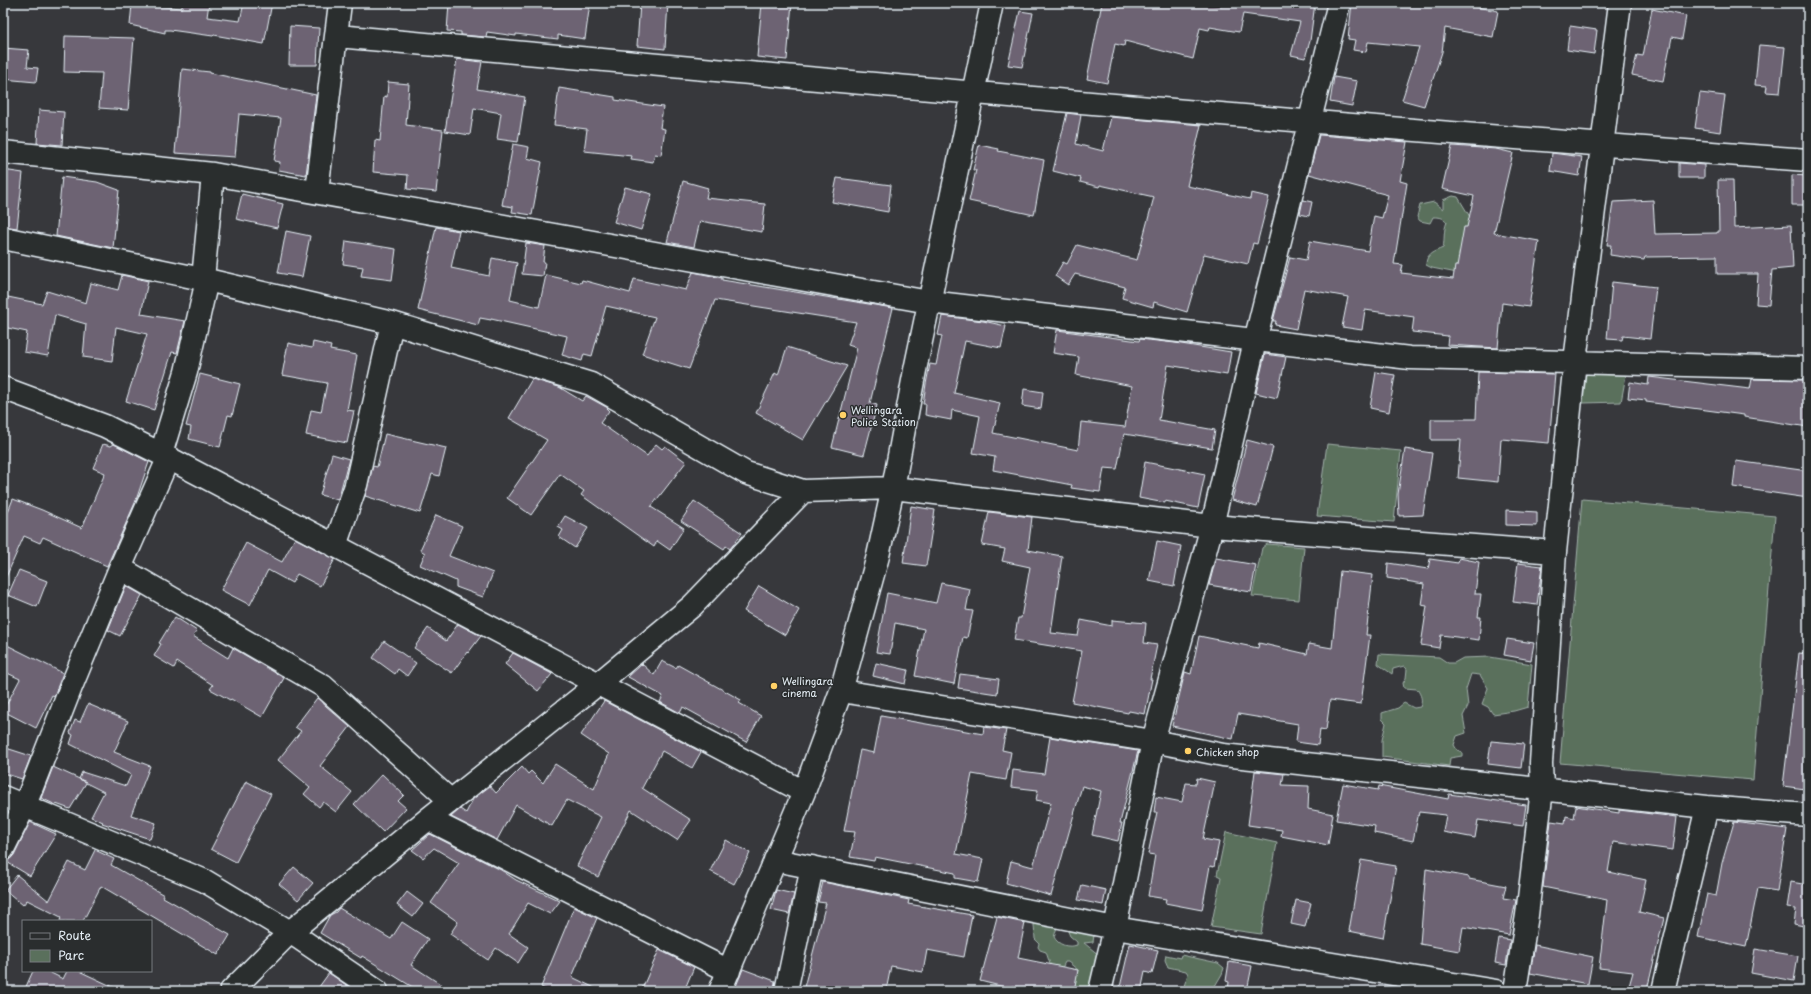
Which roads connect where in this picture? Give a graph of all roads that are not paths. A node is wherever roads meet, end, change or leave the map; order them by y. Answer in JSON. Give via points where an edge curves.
{"nodes":[{"id":1,"x":340,"y":3,"type":"edge"},
{"id":2,"x":992,"y":3,"type":"edge"},
{"id":3,"x":1339,"y":3,"type":"edge"},
{"id":4,"x":1620,"y":3,"type":"edge"},
{"id":5,"x":337,"y":36,"type":"junction"},
{"id":6,"x":974,"y":93,"type":"junction"},
{"id":7,"x":1310,"y":121,"type":"junction"},
{"id":8,"x":1602,"y":145,"type":"junction"},
{"id":9,"x":3,"y":152,"type":"edge"},
{"id":10,"x":1808,"y":160,"type":"edge"},
{"id":11,"x":213,"y":174,"type":"junction"},
{"id":12,"x":317,"y":191,"type":"junction"},
{"id":13,"x":3,"y":238,"type":"edge"},
{"id":14,"x":205,"y":280,"type":"junction"},
{"id":15,"x":929,"y":302,"type":"junction"},
{"id":16,"x":392,"y":323,"type":"junction"},
{"id":17,"x":1254,"y":341,"type":"junction"},
{"id":18,"x":1575,"y":361,"type":"junction"},
{"id":19,"x":1808,"y":368,"type":"edge"},
{"id":20,"x":5,"y":394,"type":"edge"},
{"id":21,"x":164,"y":456,"type":"junction"},
{"id":22,"x":893,"y":488,"type":"junction"},
{"id":23,"x":803,"y":491,"type":"junction"},
{"id":24,"x":1212,"y":526,"type":"junction"},
{"id":25,"x":335,"y":546,"type":"junction"},
{"id":26,"x":1555,"y":552,"type":"junction"},
{"id":27,"x":120,"y":568,"type":"junction"},
{"id":28,"x":600,"y":683,"type":"junction"},
{"id":29,"x":841,"y":691,"type":"junction"},
{"id":30,"x":1153,"y":741,"type":"junction"},
{"id":31,"x":1542,"y":789,"type":"junction"},
{"id":32,"x":804,"y":792,"type":"junction"},
{"id":33,"x":3,"y":796,"type":"edge"},
{"id":34,"x":451,"y":801,"type":"junction"},
{"id":35,"x":25,"y":805,"type":"junction"},
{"id":36,"x":1707,"y":807,"type":"junction"},
{"id":37,"x":1808,"y":815,"type":"edge"},
{"id":38,"x":428,"y":819,"type":"junction"},
{"id":39,"x":3,"y":849,"type":"edge"},
{"id":40,"x":775,"y":860,"type":"junction"},
{"id":41,"x":812,"y":867,"type":"junction"},
{"id":42,"x":1115,"y":928,"type":"junction"},
{"id":43,"x":290,"y":932,"type":"junction"},
{"id":44,"x":729,"y":971,"type":"junction"},
{"id":45,"x":230,"y":991,"type":"edge"},
{"id":46,"x":377,"y":991,"type":"edge"},
{"id":47,"x":720,"y":991,"type":"edge"},
{"id":48,"x":786,"y":991,"type":"edge"},
{"id":49,"x":1100,"y":991,"type":"edge"},
{"id":50,"x":1496,"y":991,"type":"edge"},
{"id":51,"x":1514,"y":991,"type":"edge"},
{"id":52,"x":1663,"y":991,"type":"edge"}],
"edges":[{"from":1,"to":5,"type":"street"},
{"from":2,"to":6,"type":"street"},
{"from":3,"to":7,"type":"street"},
{"from":4,"to":8,"type":"street"},
{"from":5,"to":6,"type":"street"},
{"from":5,"to":12,"type":"street"},
{"from":6,"to":7,"type":"street"},
{"from":6,"to":15,"type":"street"},
{"from":7,"to":8,"type":"street"},
{"from":7,"to":17,"type":"street"},
{"from":8,"to":10,"type":"street"},
{"from":8,"to":18,"type":"street"},
{"from":9,"to":11,"type":"street"},
{"from":11,"to":12,"type":"street"},
{"from":11,"to":14,"type":"street"},
{"from":12,"to":15,"type":"street"},
{"from":13,"to":14,"type":"street"},
{"from":14,"to":16,"type":"street"},
{"from":14,"to":21,"type":"street","via":[[186,372]]},
{"from":15,"to":17,"type":"street"},
{"from":15,"to":22,"type":"street"},
{"from":16,"to":23,"type":"street","via":[[591,384],[746,474]]},
{"from":16,"to":25,"type":"street","via":[[356,485]]},
{"from":17,"to":18,"type":"street","via":[[1410,358]]},
{"from":17,"to":24,"type":"street"},
{"from":18,"to":19,"type":"street"},
{"from":18,"to":26,"type":"street"},
{"from":20,"to":21,"type":"street","via":[[104,426]]},
{"from":21,"to":25,"type":"street"},
{"from":21,"to":27,"type":"street"},
{"from":22,"to":23,"type":"street"},
{"from":22,"to":24,"type":"street"},
{"from":22,"to":29,"type":"street","via":[[878,556]]},
{"from":23,"to":28,"type":"street","via":[[692,606]]},
{"from":24,"to":26,"type":"street"},
{"from":24,"to":30,"type":"street"},
{"from":25,"to":28,"type":"street"},
{"from":26,"to":31,"type":"street","via":[[1541,763]]},
{"from":27,"to":34,"type":"street","via":[[323,686]]},
{"from":27,"to":35,"type":"street"},
{"from":28,"to":32,"type":"street"},
{"from":28,"to":34,"type":"street"},
{"from":29,"to":30,"type":"street"},
{"from":29,"to":32,"type":"street"},
{"from":30,"to":31,"type":"street","via":[[1223,755]]},
{"from":30,"to":42,"type":"street"},
{"from":31,"to":36,"type":"street"},
{"from":31,"to":51,"type":"street","via":[[1527,915]]},
{"from":32,"to":40,"type":"street"},
{"from":33,"to":35,"type":"street"},
{"from":34,"to":38,"type":"street"},
{"from":35,"to":39,"type":"street"},
{"from":35,"to":43,"type":"street","via":[[205,881]]},
{"from":36,"to":37,"type":"street"},
{"from":36,"to":52,"type":"street"},
{"from":38,"to":43,"type":"street"},
{"from":38,"to":44,"type":"street"},
{"from":40,"to":41,"type":"street"},
{"from":40,"to":44,"type":"street"},
{"from":41,"to":42,"type":"street"},
{"from":41,"to":48,"type":"street"},
{"from":42,"to":49,"type":"street"},
{"from":42,"to":50,"type":"street"},
{"from":43,"to":45,"type":"street"},
{"from":43,"to":46,"type":"street"},
{"from":44,"to":47,"type":"street"}]}
